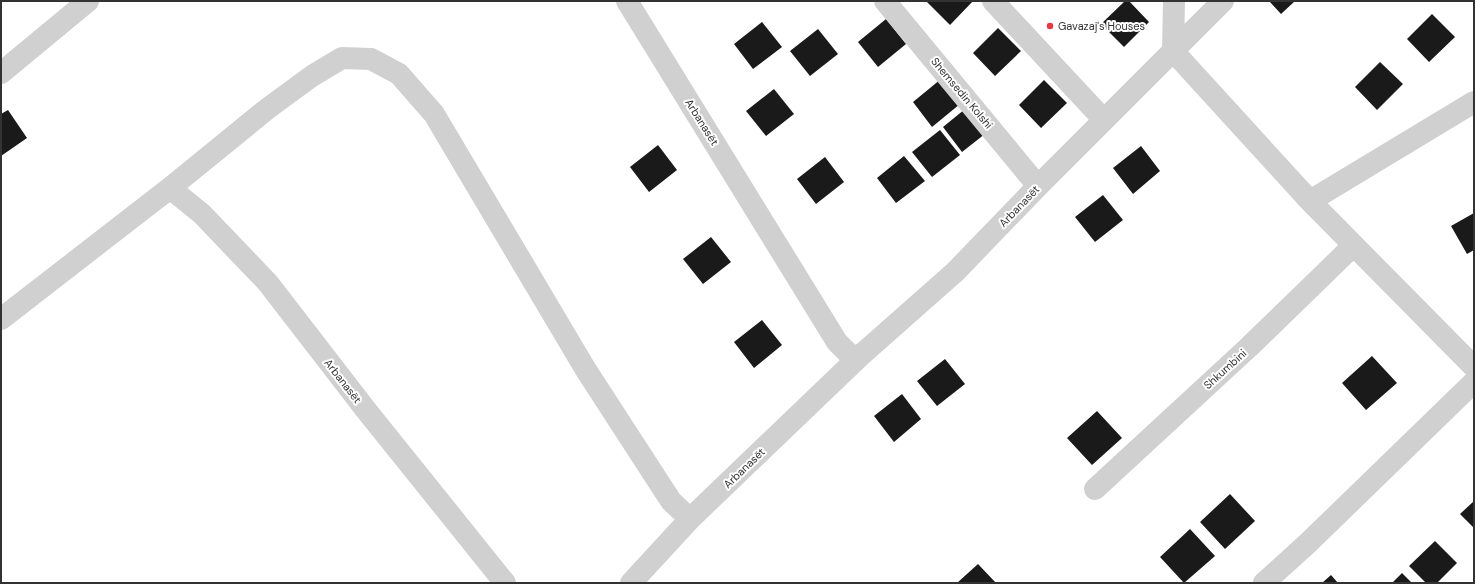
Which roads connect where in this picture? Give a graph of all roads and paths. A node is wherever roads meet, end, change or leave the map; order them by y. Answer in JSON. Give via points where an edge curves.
{"nodes":[{"id":1,"x":88,"y":1,"type":"edge"},
{"id":2,"x":627,"y":1,"type":"edge"},
{"id":3,"x":885,"y":1,"type":"edge"},
{"id":4,"x":993,"y":1,"type":"edge"},
{"id":5,"x":1174,"y":1,"type":"edge"},
{"id":6,"x":1223,"y":1,"type":"edge"},
{"id":7,"x":1173,"y":51,"type":"junction"},
{"id":8,"x":1,"y":73,"type":"edge"},
{"id":9,"x":1474,"y":102,"type":"edge"},
{"id":10,"x":1104,"y":120,"type":"junction"},
{"id":11,"x":1038,"y":186,"type":"junction"},
{"id":12,"x":170,"y":188,"type":"junction"},
{"id":13,"x":1310,"y":201,"type":"junction"},
{"id":14,"x":1353,"y":246,"type":"junction"},
{"id":15,"x":1,"y":319,"type":"edge"},
{"id":16,"x":860,"y":356,"type":"junction"},
{"id":17,"x":1474,"y":366,"type":"edge"},
{"id":18,"x":1474,"y":382,"type":"edge"},
{"id":19,"x":1095,"y":489,"type":"dead end"},
{"id":20,"x":690,"y":519,"type":"junction"},
{"id":21,"x":506,"y":583,"type":"edge"},
{"id":22,"x":631,"y":583,"type":"edge"},
{"id":23,"x":1264,"y":583,"type":"edge"}],
"edges":[{"from":1,"to":8,"type":"street"},
{"from":2,"to":16,"type":"street","name":"Arbanasët","via":[[837,342],[850,355]]},
{"from":3,"to":11,"type":"street","name":"Shemsedin Kolshi"},
{"from":4,"to":10,"type":"street"},
{"from":5,"to":7,"type":"street"},
{"from":6,"to":7,"type":"street","name":"Arbanasët"},
{"from":7,"to":10,"type":"street","name":"Arbanasët"},
{"from":7,"to":13,"type":"street"},
{"from":9,"to":13,"type":"street"},
{"from":10,"to":11,"type":"street","name":"Arbanasët"},
{"from":11,"to":16,"type":"street","name":"Arbanasët","via":[[955,272]]},
{"from":12,"to":15,"type":"street"},
{"from":12,"to":20,"type":"street","via":[[267,109],[342,58],[371,59],[399,74],[434,114],[586,370],[671,501]]},
{"from":12,"to":21,"type":"street","name":"Arbanasët","via":[[202,214],[268,283],[366,410]]},
{"from":13,"to":14,"type":"street"},
{"from":14,"to":17,"type":"street"},
{"from":14,"to":19,"type":"street","name":"Shkumbini","via":[[1250,346]]},
{"from":16,"to":20,"type":"street","name":"Arbanasët"},
{"from":18,"to":23,"type":"street"},
{"from":20,"to":22,"type":"street","name":"Arbanasët"}]}
